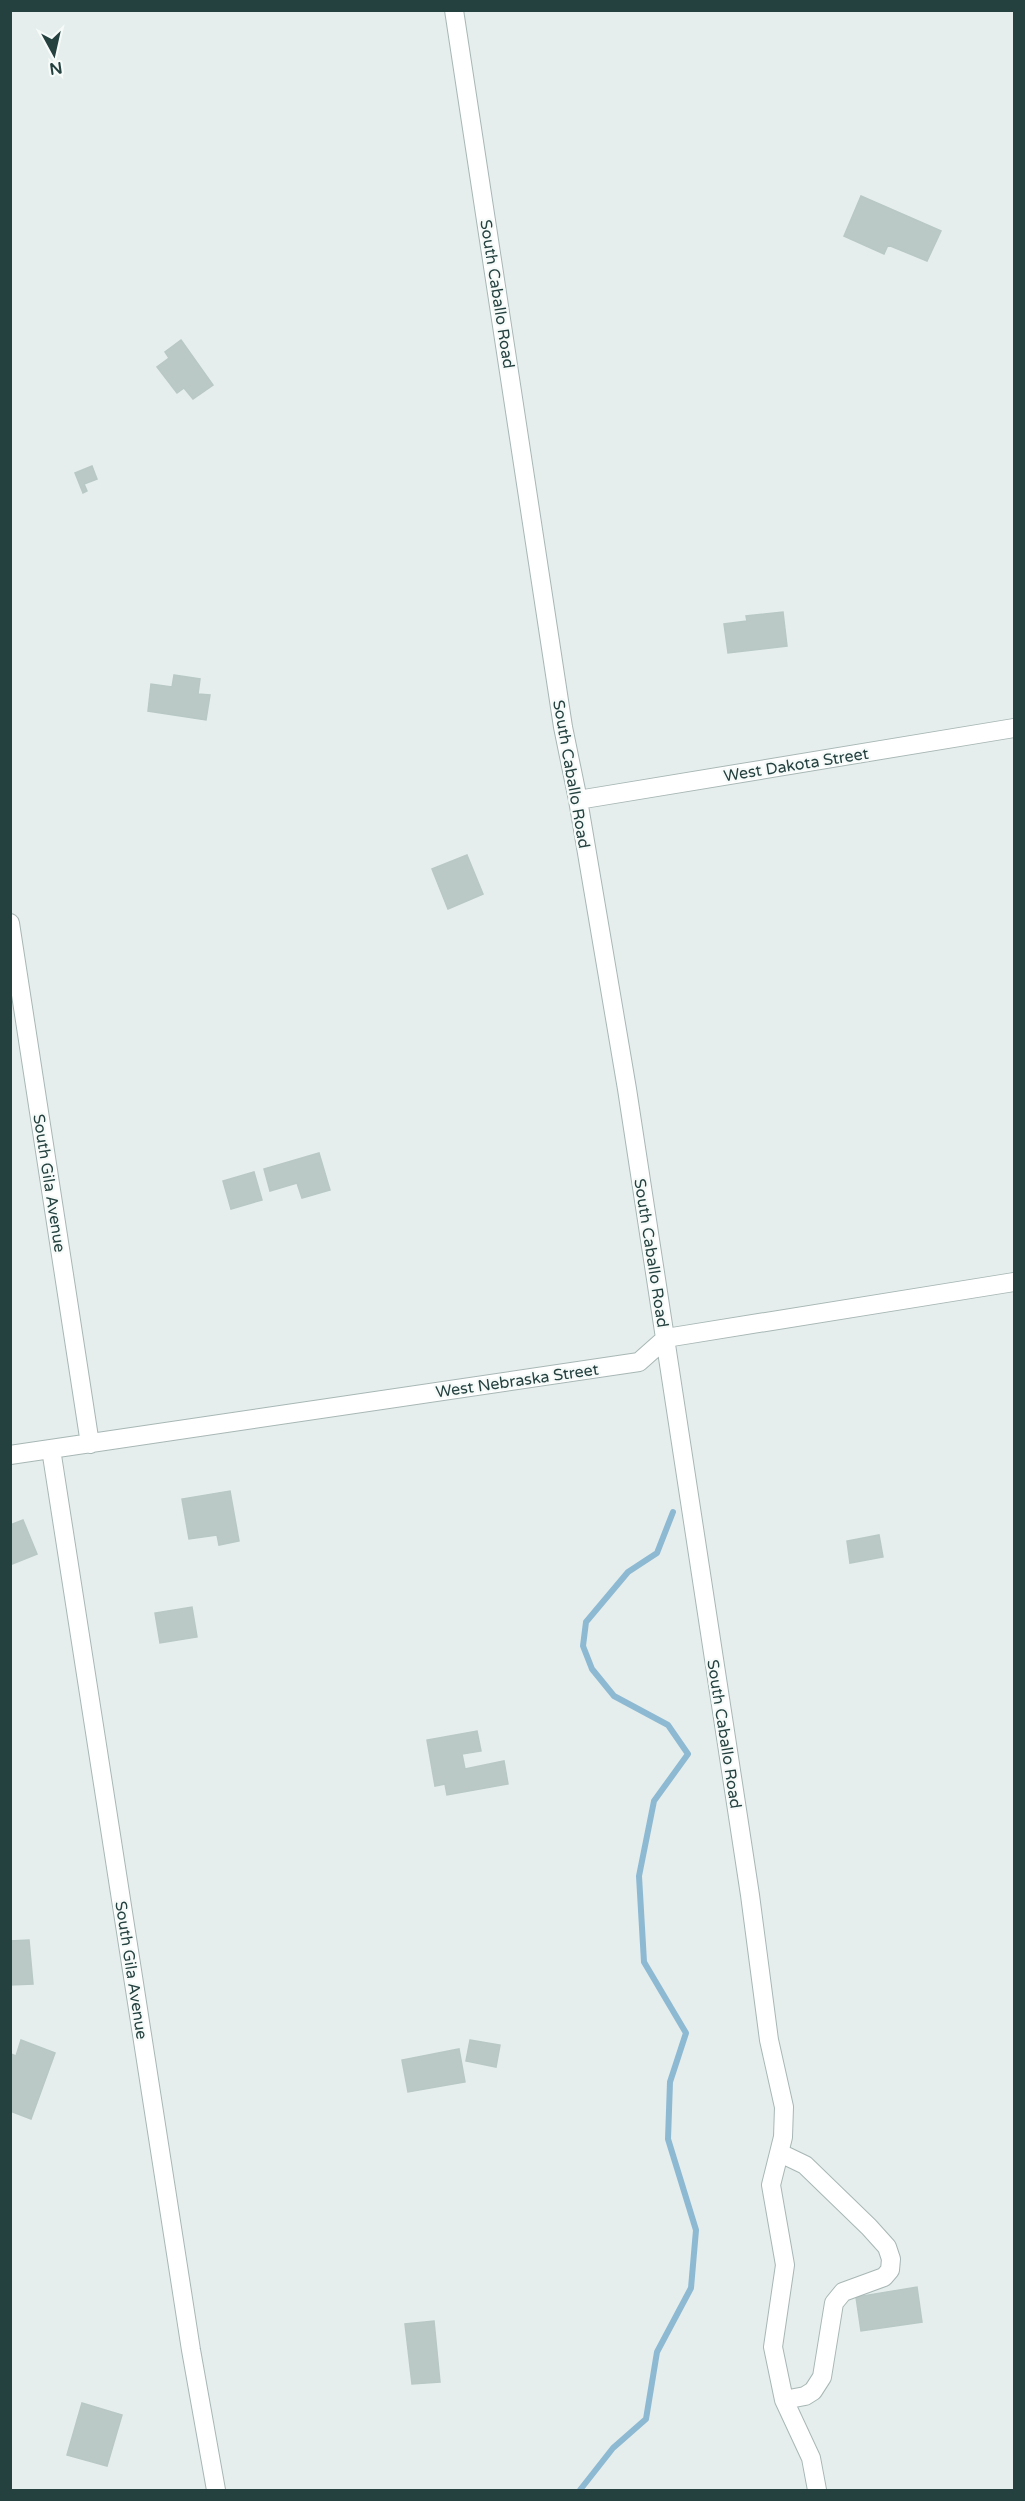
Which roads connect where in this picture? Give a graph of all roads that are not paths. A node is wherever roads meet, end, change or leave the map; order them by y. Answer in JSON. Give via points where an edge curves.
{"nodes":[{"id":1,"x":454,"y":10,"type":"edge"},
{"id":2,"x":1014,"y":728,"type":"edge"},
{"id":3,"x":578,"y":800,"type":"junction"},
{"id":4,"x":10,"y":923,"type":"edge"},
{"id":5,"x":1014,"y":1282,"type":"edge"},
{"id":6,"x":666,"y":1338,"type":"junction"},
{"id":7,"x":90,"y":1444,"type":"junction"},
{"id":8,"x":51,"y":1449,"type":"junction"},
{"id":9,"x":10,"y":1455,"type":"edge"},
{"id":10,"x":780,"y":2153,"type":"junction"},
{"id":11,"x":784,"y":2400,"type":"junction"},
{"id":12,"x":216,"y":2490,"type":"edge"},
{"id":13,"x":817,"y":2490,"type":"edge"}],
"edges":[{"from":1,"to":3,"type":"street","name":"South Caballo Road","via":[[562,727]]},
{"from":2,"to":3,"type":"street","name":"West Dakota Street"},
{"from":3,"to":6,"type":"street","name":"South Caballo Road"},
{"from":4,"to":7,"type":"street","name":"South Gila Avenue"},
{"from":5,"to":6,"type":"street"},
{"from":6,"to":7,"type":"street","name":"West Nebraska Street","via":[[639,1362]]},
{"from":6,"to":10,"type":"street","name":"South Caballo Road","via":[[770,2040],[784,2107]]},
{"from":7,"to":8,"type":"street","name":"West Nebraska Street"},
{"from":8,"to":9,"type":"street","name":"West Nebraska Street"},
{"from":8,"to":12,"type":"street","name":"South Gila Avenue"},
{"from":10,"to":11,"type":"street","name":"South Caballo Road","via":[[771,2185],[785,2265],[773,2347]]},
{"from":10,"to":11,"type":"street","via":[[805,2165],[887,2247],[891,2259],[890,2270],[884,2277],[843,2292],[834,2303],[822,2377],[805,2396]]},
{"from":11,"to":13,"type":"street","name":"South Caballo Road","via":[[811,2458]]}]}
